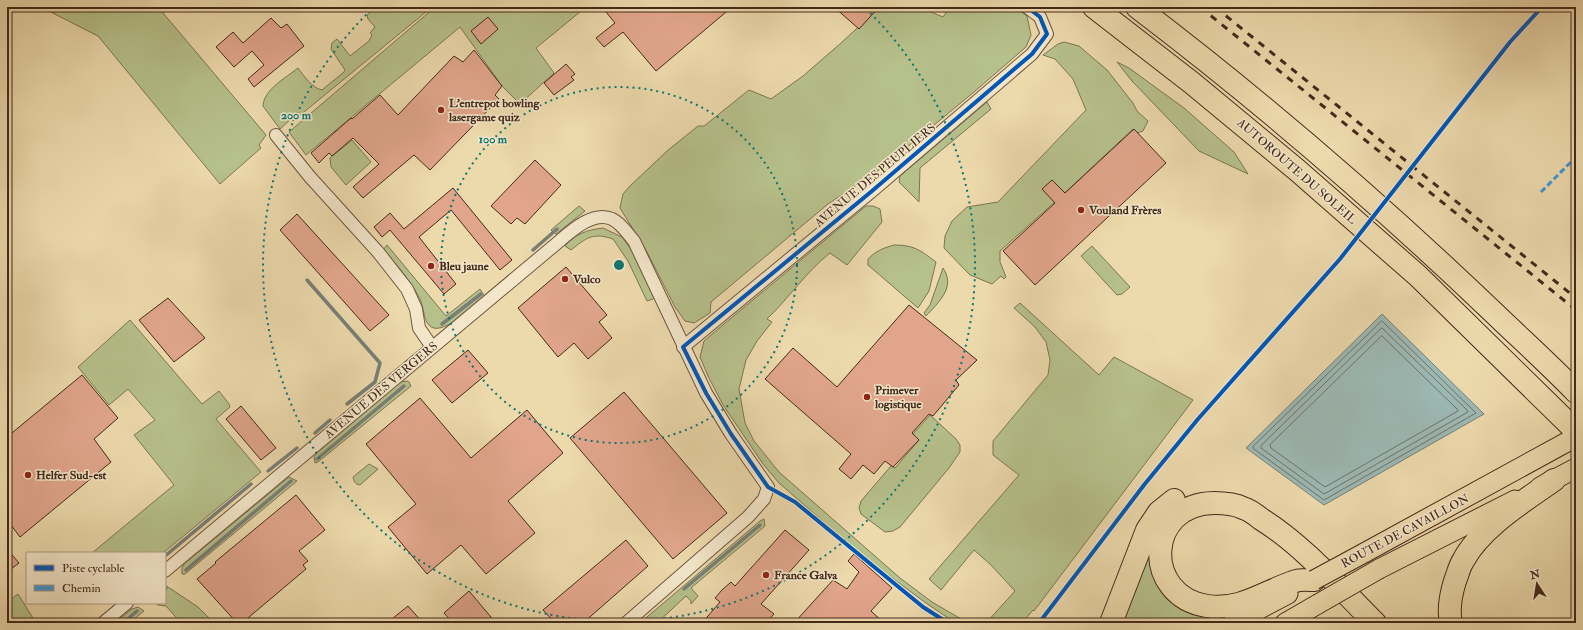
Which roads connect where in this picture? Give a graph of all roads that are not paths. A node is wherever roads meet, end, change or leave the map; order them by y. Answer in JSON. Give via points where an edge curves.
{"nodes":[{"id":1,"x":1027,"y":7,"type":"edge"},
{"id":2,"x":1094,"y":7,"type":"edge"},
{"id":3,"x":1137,"y":7,"type":"edge"},
{"id":4,"x":276,"y":135,"type":"dead end"},
{"id":5,"x":432,"y":348,"type":"junction"},
{"id":6,"x":683,"y":348,"type":"junction"},
{"id":7,"x":1576,"y":392,"type":"edge"},
{"id":8,"x":1576,"y":431,"type":"edge"},
{"id":9,"x":1576,"y":437,"type":"edge"},
{"id":10,"x":1576,"y":468,"type":"edge"},
{"id":11,"x":1554,"y":480,"type":"junction"},
{"id":12,"x":166,"y":570,"type":"edge"},
{"id":13,"x":1303,"y":582,"type":"junction"},
{"id":14,"x":126,"y":604,"type":"edge"},
{"id":15,"x":103,"y":623,"type":"edge"},
{"id":16,"x":626,"y":623,"type":"edge"},
{"id":17,"x":1111,"y":623,"type":"edge"},
{"id":18,"x":1234,"y":623,"type":"edge"},
{"id":19,"x":1285,"y":623,"type":"edge"},
{"id":20,"x":1375,"y":623,"type":"edge"},
{"id":21,"x":1389,"y":623,"type":"edge"},
{"id":22,"x":1451,"y":623,"type":"edge"}],
"edges":[{"from":1,"to":6,"type":"street","name":"AVENUE DES PEUPLIERS","via":[[1040,17],[1047,34],[1032,54]]},
{"from":2,"to":8,"type":"highway","name":"AUTOROUTE DU SOLEIL","via":[[1192,82],[1418,276]]},
{"from":3,"to":7,"type":"highway","via":[[1203,57],[1374,202]]},
{"from":4,"to":5,"type":"street","via":[[378,252],[406,289],[416,309],[419,328]]},
{"from":5,"to":6,"type":"street","name":"AVENUE DES VERGERS","via":[[584,221],[601,218],[612,218],[634,241]]},
{"from":5,"to":12,"type":"street","name":"AVENUE DES VERGERS"},
{"from":6,"to":16,"type":"street","via":[[720,416],[768,487],[764,499],[748,517]]},
{"from":9,"to":13,"type":"main road","name":"ROUTE DE CAVAILLON","bridge":true,"via":[[1364,553]]},
{"from":10,"to":11,"type":"main road","name":"ROUTE DE CAVAILLON"},
{"from":11,"to":19,"type":"main road","name":"ROUTE DE CAVAILLON","bridge":true,"via":[[1380,569]]},
{"from":11,"to":22,"type":"highway","via":[[1512,509],[1482,535],[1462,561],[1452,591],[1449,616]]},
{"from":13,"to":18,"type":"main road","name":"ROUTE DE CAVAILLON"},
{"from":13,"to":20,"type":"highway","via":[[1240,605],[1207,606],[1188,601],[1169,585],[1163,574],[1160,546],[1169,523],[1180,512],[1193,506],[1222,503],[1243,508],[1289,538]]},
{"from":14,"to":15,"type":"street"},
{"from":17,"to":21,"type":"highway","via":[[1147,530],[1159,512],[1175,500],[1193,493],[1215,491],[1238,494],[1280,517]]}]}
